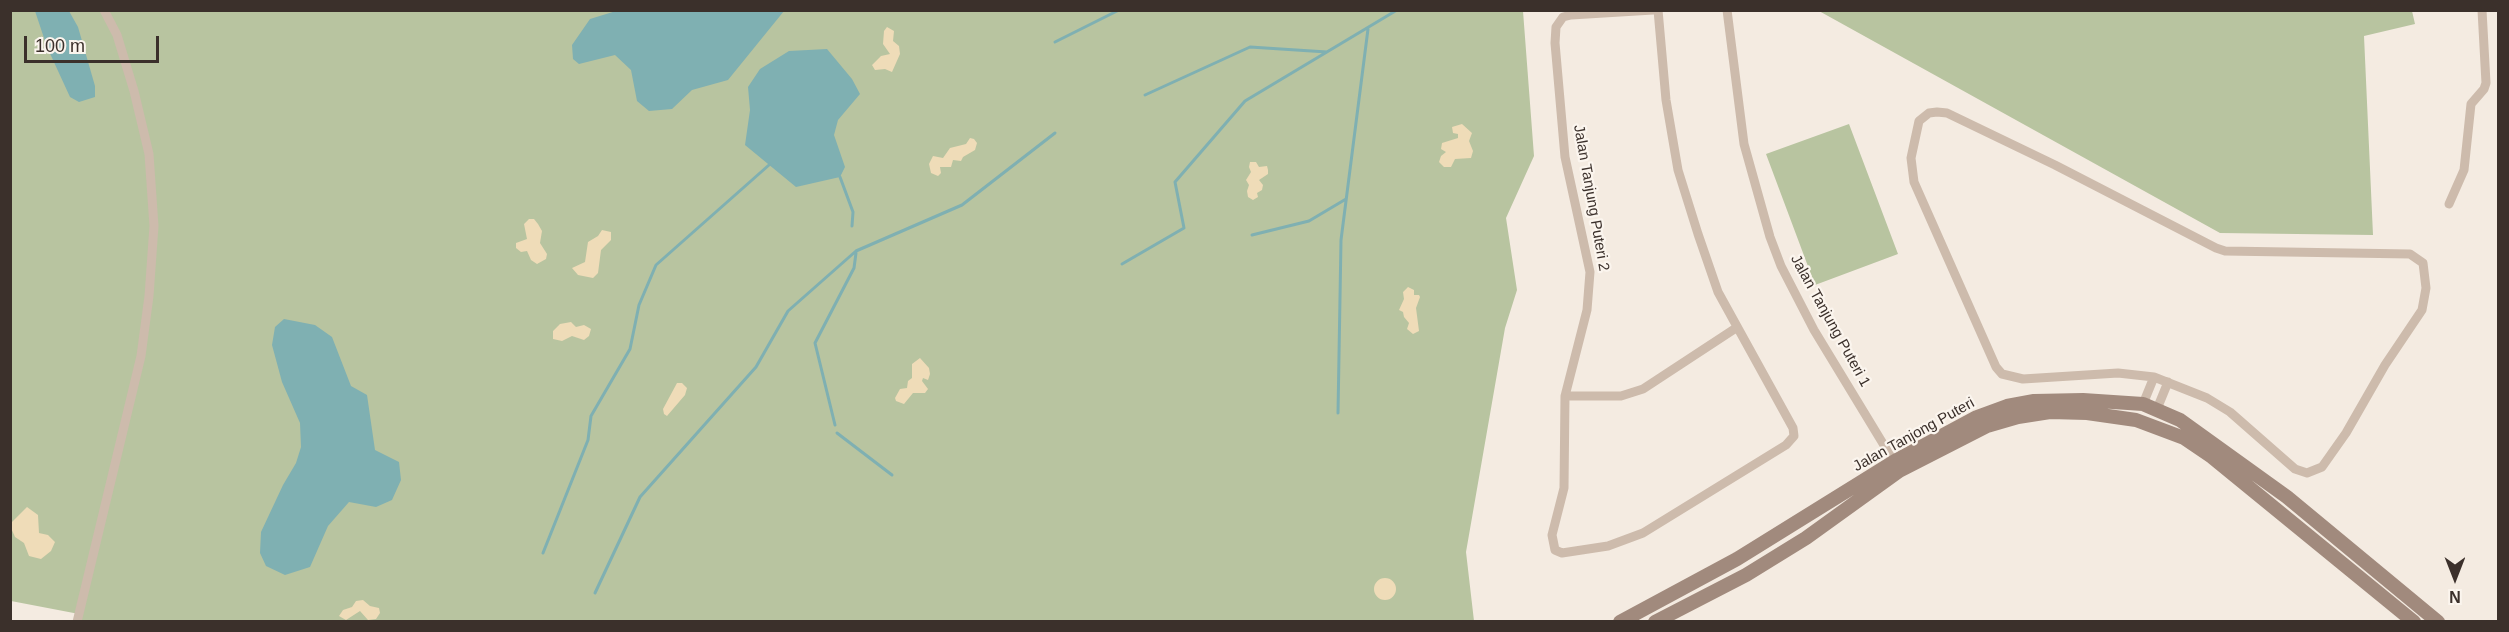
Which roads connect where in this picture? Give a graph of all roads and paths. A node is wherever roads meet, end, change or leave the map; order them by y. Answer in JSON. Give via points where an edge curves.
{"nodes":[{"id":1,"x":104,"y":10,"type":"edge"},
{"id":2,"x":1655,"y":10,"type":"edge"},
{"id":3,"x":1727,"y":10,"type":"edge"},
{"id":4,"x":2482,"y":10,"type":"edge"},
{"id":5,"x":2449,"y":204,"type":"dead end"},
{"id":6,"x":1736,"y":328,"type":"junction"},
{"id":7,"x":2154,"y":377,"type":"junction"},
{"id":8,"x":2168,"y":382,"type":"junction"},
{"id":9,"x":1565,"y":396,"type":"junction"},
{"id":10,"x":2034,"y":401,"type":"junction"},
{"id":11,"x":2143,"y":404,"type":"junction"},
{"id":12,"x":2157,"y":409,"type":"junction"},
{"id":13,"x":2050,"y":412,"type":"junction"},
{"id":14,"x":1897,"y":466,"type":"junction"},
{"id":15,"x":2271,"y":484,"type":"junction"},
{"id":16,"x":2269,"y":504,"type":"junction"},
{"id":17,"x":77,"y":621,"type":"edge"},
{"id":18,"x":1620,"y":621,"type":"edge"},
{"id":19,"x":1655,"y":621,"type":"edge"},
{"id":20,"x":2414,"y":621,"type":"edge"},
{"id":21,"x":2438,"y":621,"type":"edge"}],
"edges":[{"from":1,"to":17,"type":"street","via":[[117,35],[149,154],[154,226],[141,356]]},
{"from":2,"to":6,"type":"street","via":[[1678,170],[1718,292]]},
{"from":2,"to":9,"type":"street","name":"Jalan Tanjung Puteri 2","via":[[1571,15],[1563,17],[1556,27],[1565,156],[1590,272],[1587,310]]},
{"from":3,"to":14,"type":"street","name":"Jalan Tanjung Puteri 1","via":[[1744,144],[1780,266]]},
{"from":4,"to":5,"type":"street","via":[[2486,83],[2471,104],[2464,170]]},
{"from":6,"to":9,"type":"street","via":[[1642,389],[1621,396]]},
{"from":6,"to":9,"type":"street","name":"Jalan Tanjung Puteri 2","via":[[1793,428],[1791,441],[1643,533],[1608,546],[1571,553],[1555,550],[1552,535],[1564,488]]},
{"from":7,"to":8,"type":"street"},
{"from":7,"to":8,"type":"street","via":[[2118,373],[2023,379],[2002,374],[1914,182],[1911,158],[1921,118],[1929,113],[1947,113],[2225,251],[2410,254],[2425,266],[2426,300],[2422,310],[2346,433],[2322,467],[2314,472],[2295,469],[2230,412]]},
{"from":7,"to":11,"type":"street"},
{"from":8,"to":12,"type":"street"},
{"from":10,"to":11,"type":"street","name":"Jalan Tanjong Puteri"},
{"from":10,"to":13,"type":"street","via":[[2036,410]]},
{"from":10,"to":14,"type":"street","name":"Jalan Tanjong Puteri","via":[[1977,417]]},
{"from":11,"to":12,"type":"street","name":"Jalan Tanjong Puteri"},
{"from":12,"to":15,"type":"street","name":"Jalan Tanjong Puteri","via":[[2180,420]]},
{"from":13,"to":14,"type":"street","name":"Jalan Tanjong Puteri","via":[[1987,426]]},
{"from":13,"to":16,"type":"street","name":"Jalan Tanjong Puteri","via":[[2136,420],[2162,428],[2212,457]]},
{"from":14,"to":18,"type":"street","name":"Jalan Tanjong Puteri","via":[[1737,559]]},
{"from":14,"to":19,"type":"street","name":"Jalan Tanjong Puteri","via":[[1806,538]]},
{"from":15,"to":16,"type":"street","via":[[2275,495]]},
{"from":15,"to":21,"type":"street","name":"Jalan Tanjong Puteri"},
{"from":16,"to":20,"type":"street","name":"Jalan Tanjong Puteri"}]}
